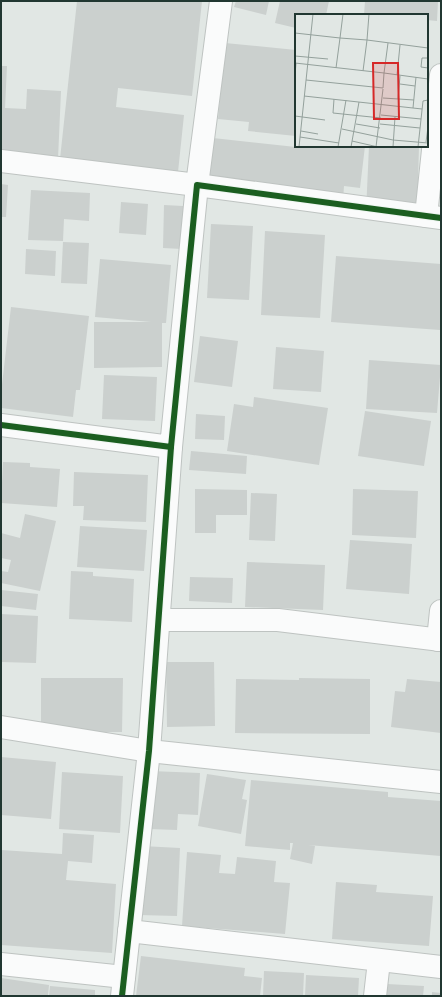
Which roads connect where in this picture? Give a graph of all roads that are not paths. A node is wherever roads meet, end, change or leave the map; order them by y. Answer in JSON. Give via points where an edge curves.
{"nodes":[{"id":1,"x":220,"y":1,"type":"edge"},
{"id":2,"x":441,"y":75,"type":"edge"},
{"id":3,"x":1,"y":161,"type":"edge"},
{"id":4,"x":197,"y":185,"type":"junction"},
{"id":5,"x":433,"y":217,"type":"edge"},
{"id":6,"x":1,"y":425,"type":"edge"},
{"id":7,"x":172,"y":447,"type":"junction"},
{"id":8,"x":441,"y":611,"type":"edge"},
{"id":9,"x":159,"y":620,"type":"junction"},
{"id":10,"x":439,"y":640,"type":"edge"},
{"id":11,"x":1,"y":727,"type":"edge"},
{"id":12,"x":149,"y":751,"type":"junction"},
{"id":13,"x":441,"y":782,"type":"edge"},
{"id":14,"x":129,"y":931,"type":"junction"},
{"id":15,"x":378,"y":961,"type":"junction"},
{"id":16,"x":1,"y":964,"type":"edge"},
{"id":17,"x":441,"y":967,"type":"edge"},
{"id":18,"x":123,"y":987,"type":"edge"},
{"id":19,"x":375,"y":996,"type":"edge"}],
"edges":[{"from":1,"to":4,"type":"street"},
{"from":2,"to":5,"type":"street"},
{"from":3,"to":4,"type":"street"},
{"from":4,"to":5,"type":"street"},
{"from":4,"to":7,"type":"street"},
{"from":6,"to":7,"type":"street"},
{"from":7,"to":9,"type":"street"},
{"from":8,"to":10,"type":"street"},
{"from":9,"to":10,"type":"street","via":[[278,620]]},
{"from":9,"to":12,"type":"street"},
{"from":11,"to":12,"type":"street"},
{"from":12,"to":13,"type":"street"},
{"from":12,"to":14,"type":"street"},
{"from":14,"to":15,"type":"street"},
{"from":14,"to":18,"type":"street"},
{"from":15,"to":17,"type":"street"},
{"from":15,"to":19,"type":"street"},
{"from":16,"to":18,"type":"street"}]}
